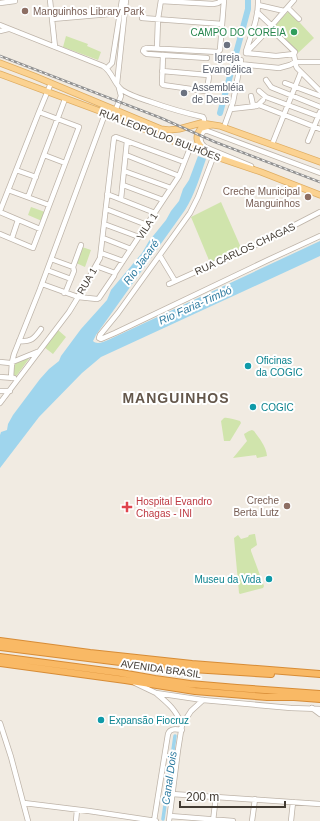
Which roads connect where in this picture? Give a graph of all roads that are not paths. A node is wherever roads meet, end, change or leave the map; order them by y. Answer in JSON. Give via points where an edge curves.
{"nodes":[{"id":1,"x":15,"y":0,"type":"edge"},
{"id":2,"x":50,"y":0,"type":"edge"},
{"id":3,"x":122,"y":0,"type":"edge"},
{"id":4,"x":126,"y":0,"type":"edge"},
{"id":5,"x":161,"y":0,"type":"edge"},
{"id":6,"x":223,"y":0,"type":"edge"},
{"id":7,"x":294,"y":0,"type":"edge"},
{"id":8,"x":212,"y":2,"type":"edge"},
{"id":9,"x":258,"y":2,"type":"edge"},
{"id":10,"x":0,"y":3,"type":"edge"},
{"id":11,"x":286,"y":10,"type":"junction"},
{"id":12,"x":121,"y":12,"type":"junction"},
{"id":13,"x":257,"y":12,"type":"junction"},
{"id":14,"x":142,"y":18,"type":"dead end"},
{"id":15,"x":52,"y":19,"type":"junction"},
{"id":16,"x":158,"y":19,"type":"junction"},
{"id":17,"x":299,"y":19,"type":"dead end"},
{"id":18,"x":222,"y":24,"type":"junction"},
{"id":19,"x":0,"y":25,"type":"edge"},
{"id":20,"x":271,"y":27,"type":"junction"},
{"id":21,"x":8,"y":29,"type":"junction"},
{"id":22,"x":0,"y":31,"type":"edge"},
{"id":23,"x":55,"y":47,"type":"junction"},
{"id":24,"x":157,"y":48,"type":"junction"},
{"id":25,"x":246,"y":52,"type":"junction"},
{"id":26,"x":294,"y":53,"type":"junction"},
{"id":27,"x":163,"y":55,"type":"junction"},
{"id":28,"x":207,"y":58,"type":"dead end"},
{"id":29,"x":295,"y":62,"type":"junction"},
{"id":30,"x":320,"y":62,"type":"edge"},
{"id":31,"x":0,"y":63,"type":"edge"},
{"id":32,"x":107,"y":68,"type":"junction"},
{"id":33,"x":162,"y":71,"type":"junction"},
{"id":34,"x":301,"y":72,"type":"junction"},
{"id":35,"x":0,"y":74,"type":"edge"},
{"id":36,"x":266,"y":80,"type":"dead end"},
{"id":37,"x":51,"y":83,"type":"junction"},
{"id":38,"x":285,"y":83,"type":"dead end"},
{"id":39,"x":118,"y":86,"type":"junction"},
{"id":40,"x":296,"y":87,"type":"junction"},
{"id":41,"x":259,"y":91,"type":"dead end"},
{"id":42,"x":320,"y":91,"type":"edge"},
{"id":43,"x":48,"y":92,"type":"junction"},
{"id":44,"x":251,"y":96,"type":"dead end"},
{"id":45,"x":292,"y":96,"type":"junction"},
{"id":46,"x":320,"y":96,"type":"edge"},
{"id":47,"x":65,"y":99,"type":"junction"},
{"id":48,"x":262,"y":100,"type":"dead end"},
{"id":49,"x":288,"y":105,"type":"junction"},
{"id":50,"x":258,"y":106,"type":"junction"},
{"id":51,"x":320,"y":107,"type":"edge"},
{"id":52,"x":231,"y":109,"type":"junction"},
{"id":53,"x":116,"y":110,"type":"junction"},
{"id":54,"x":39,"y":112,"type":"junction"},
{"id":55,"x":105,"y":114,"type":"junction"},
{"id":56,"x":284,"y":115,"type":"junction"},
{"id":57,"x":319,"y":115,"type":"edge"},
{"id":58,"x":58,"y":119,"type":"junction"},
{"id":59,"x":204,"y":122,"type":"junction"},
{"id":60,"x":213,"y":125,"type":"junction"},
{"id":61,"x":314,"y":126,"type":"junction"},
{"id":62,"x":224,"y":127,"type":"junction"},
{"id":63,"x":320,"y":129,"type":"edge"},
{"id":64,"x":127,"y":141,"type":"junction"},
{"id":65,"x":273,"y":142,"type":"dead end"},
{"id":66,"x":308,"y":142,"type":"dead end"},
{"id":67,"x":190,"y":148,"type":"junction"},
{"id":68,"x":44,"y":155,"type":"junction"},
{"id":69,"x":126,"y":155,"type":"junction"},
{"id":70,"x":212,"y":155,"type":"junction"},
{"id":71,"x":184,"y":162,"type":"junction"},
{"id":72,"x":320,"y":162,"type":"edge"},
{"id":73,"x":65,"y":163,"type":"junction"},
{"id":74,"x":16,"y":170,"type":"junction"},
{"id":75,"x":124,"y":171,"type":"junction"},
{"id":76,"x":320,"y":173,"type":"edge"},
{"id":77,"x":179,"y":176,"type":"junction"},
{"id":78,"x":36,"y":177,"type":"junction"},
{"id":79,"x":123,"y":185,"type":"junction"},
{"id":80,"x":171,"y":188,"type":"junction"},
{"id":81,"x":8,"y":190,"type":"junction"},
{"id":82,"x":107,"y":194,"type":"junction"},
{"id":83,"x":320,"y":194,"type":"edge"},
{"id":84,"x":28,"y":197,"type":"junction"},
{"id":85,"x":121,"y":199,"type":"junction"},
{"id":86,"x":163,"y":200,"type":"junction"},
{"id":87,"x":49,"y":205,"type":"junction"},
{"id":88,"x":106,"y":209,"type":"junction"},
{"id":89,"x":0,"y":212,"type":"edge"},
{"id":90,"x":320,"y":212,"type":"edge"},
{"id":91,"x":155,"y":213,"type":"junction"},
{"id":92,"x":18,"y":220,"type":"junction"},
{"id":93,"x":104,"y":224,"type":"junction"},
{"id":94,"x":147,"y":225,"type":"junction"},
{"id":95,"x":40,"y":229,"type":"junction"},
{"id":96,"x":0,"y":234,"type":"edge"},
{"id":97,"x":320,"y":236,"type":"edge"},
{"id":98,"x":139,"y":237,"type":"junction"},
{"id":99,"x":12,"y":238,"type":"junction"},
{"id":100,"x":103,"y":238,"type":"junction"},
{"id":101,"x":81,"y":245,"type":"dead end"},
{"id":102,"x":131,"y":249,"type":"junction"},
{"id":103,"x":101,"y":253,"type":"junction"},
{"id":104,"x":160,"y":256,"type":"junction"},
{"id":105,"x":51,"y":259,"type":"junction"},
{"id":106,"x":123,"y":261,"type":"junction"},
{"id":107,"x":96,"y":266,"type":"junction"},
{"id":108,"x":73,"y":267,"type":"junction"},
{"id":109,"x":47,"y":270,"type":"junction"},
{"id":110,"x":115,"y":273,"type":"junction"},
{"id":111,"x":71,"y":279,"type":"junction"},
{"id":112,"x":175,"y":281,"type":"junction"},
{"id":113,"x":42,"y":284,"type":"junction"},
{"id":114,"x":169,"y":284,"type":"dead end"},
{"id":115,"x":64,"y":293,"type":"junction"},
{"id":116,"x":78,"y":297,"type":"junction"},
{"id":117,"x":110,"y":323,"type":"junction"},
{"id":118,"x":41,"y":329,"type":"dead end"},
{"id":119,"x":115,"y":333,"type":"junction"},
{"id":120,"x":19,"y":341,"type":"junction"},
{"id":121,"x":39,"y":352,"type":"junction"},
{"id":122,"x":0,"y":362,"type":"edge"},
{"id":123,"x":12,"y":362,"type":"junction"},
{"id":124,"x":0,"y":377,"type":"edge"},
{"id":125,"x":11,"y":378,"type":"junction"},
{"id":126,"x":19,"y":378,"type":"junction"},
{"id":127,"x":0,"y":391,"type":"edge"},
{"id":128,"x":10,"y":391,"type":"junction"},
{"id":129,"x":0,"y":403,"type":"edge"},
{"id":130,"x":0,"y":641,"type":"edge"},
{"id":131,"x":0,"y":647,"type":"edge"},
{"id":132,"x":0,"y":657,"type":"edge"},
{"id":133,"x":0,"y":663,"type":"edge"},
{"id":134,"x":320,"y":674,"type":"edge"},
{"id":135,"x":320,"y":678,"type":"edge"},
{"id":136,"x":125,"y":680,"type":"junction"},
{"id":137,"x":237,"y":688,"type":"junction"},
{"id":138,"x":156,"y":693,"type":"junction"},
{"id":139,"x":320,"y":694,"type":"edge"},
{"id":140,"x":267,"y":697,"type":"junction"},
{"id":141,"x":320,"y":699,"type":"edge"},
{"id":142,"x":203,"y":700,"type":"junction"},
{"id":143,"x":312,"y":708,"type":"junction"},
{"id":144,"x":320,"y":709,"type":"edge"},
{"id":145,"x":320,"y":714,"type":"edge"},
{"id":146,"x":0,"y":723,"type":"edge"},
{"id":147,"x":182,"y":727,"type":"junction"},
{"id":148,"x":172,"y":794,"type":"junction"},
{"id":149,"x":216,"y":796,"type":"junction"},
{"id":150,"x":255,"y":799,"type":"junction"},
{"id":151,"x":293,"y":802,"type":"junction"},
{"id":152,"x":24,"y":804,"type":"junction"},
{"id":153,"x":320,"y":804,"type":"edge"},
{"id":154,"x":77,"y":810,"type":"junction"},
{"id":155,"x":169,"y":818,"type":"edge"},
{"id":156,"x":131,"y":819,"type":"edge"},
{"id":157,"x":194,"y":819,"type":"edge"},
{"id":158,"x":214,"y":820,"type":"edge"},
{"id":159,"x":28,"y":821,"type":"edge"},
{"id":160,"x":76,"y":821,"type":"edge"},
{"id":161,"x":155,"y":821,"type":"edge"},
{"id":162,"x":233,"y":821,"type":"edge"},
{"id":163,"x":252,"y":821,"type":"edge"},
{"id":164,"x":291,"y":821,"type":"edge"}],
"edges":[{"from":1,"to":10,"type":"street"},
{"from":2,"to":15,"type":"street"},
{"from":3,"to":12,"type":"street"},
{"from":4,"to":39,"type":"street"},
{"from":5,"to":8,"type":"street"},
{"from":5,"to":16,"type":"street"},
{"from":6,"to":8,"type":"street","via":[[218,3]]},
{"from":6,"to":18,"type":"street"},
{"from":7,"to":11,"type":"street"},
{"from":9,"to":11,"type":"street"},
{"from":9,"to":13,"type":"street"},
{"from":11,"to":17,"type":"street"},
{"from":11,"to":20,"type":"street"},
{"from":12,"to":15,"type":"street"},
{"from":12,"to":32,"type":"street","via":[[112,63]]},
{"from":13,"to":20,"type":"street"},
{"from":13,"to":25,"type":"street"},
{"from":14,"to":16,"type":"street"},
{"from":15,"to":23,"type":"street"},
{"from":16,"to":18,"type":"street"},
{"from":16,"to":24,"type":"street"},
{"from":18,"to":24,"type":"street","via":[[218,52]]},
{"from":19,"to":21,"type":"street"},
{"from":20,"to":25,"type":"street"},
{"from":20,"to":26,"type":"street"},
{"from":21,"to":22,"type":"street"},
{"from":21,"to":23,"type":"street"},
{"from":23,"to":32,"type":"street"},
{"from":24,"to":27,"type":"street","via":[[147,48],[143,52]]},
{"from":25,"to":26,"type":"street","via":[[276,56]]},
{"from":26,"to":29,"type":"street"},
{"from":27,"to":28,"type":"street"},
{"from":27,"to":33,"type":"street"},
{"from":29,"to":30,"type":"street"},
{"from":29,"to":34,"type":"street"},
{"from":29,"to":52,"type":"street","via":[[279,68],[241,62]]},
{"from":31,"to":37,"type":"main road","name":"RUA LEOPOLDO BULHÕES"},
{"from":32,"to":39,"type":"street"},
{"from":33,"to":33,"type":"street","via":[[208,75],[207,89],[165,86],[162,84]]},
{"from":34,"to":40,"type":"street"},
{"from":34,"to":42,"type":"street"},
{"from":35,"to":43,"type":"main road","name":"RUA LEOPOLDO BULHÕES"},
{"from":36,"to":45,"type":"street","via":[[271,87]]},
{"from":37,"to":43,"type":"street"},
{"from":37,"to":53,"type":"main road","name":"RUA LEOPOLDO BULHÕES"},
{"from":38,"to":40,"type":"street"},
{"from":39,"to":53,"type":"street","via":[[121,96]]},
{"from":39,"to":59,"type":"street","via":[[134,96],[203,117]]},
{"from":40,"to":45,"type":"street"},
{"from":40,"to":46,"type":"street"},
{"from":41,"to":49,"type":"street","via":[[266,97]]},
{"from":43,"to":47,"type":"main road","name":"RUA LEOPOLDO BULHÕES"},
{"from":43,"to":54,"type":"street"},
{"from":44,"to":50,"type":"street","via":[[253,105]]},
{"from":45,"to":49,"type":"street"},
{"from":45,"to":51,"type":"street"},
{"from":47,"to":55,"type":"main road","name":"RUA LEOPOLDO BULHÕES"},
{"from":47,"to":58,"type":"street"},
{"from":48,"to":50,"type":"street"},
{"from":49,"to":56,"type":"street"},
{"from":49,"to":57,"type":"street"},
{"from":50,"to":52,"type":"street"},
{"from":50,"to":56,"type":"street"},
{"from":52,"to":62,"type":"street"},
{"from":53,"to":59,"type":"main road","name":"RUA LEOPOLDO BULHÕES","via":[[164,130]]},
{"from":54,"to":58,"type":"street"},
{"from":54,"to":74,"type":"street"},
{"from":55,"to":67,"type":"main road","name":"RUA LEOPOLDO BULHÕES"},
{"from":55,"to":105,"type":"street"},
{"from":56,"to":61,"type":"street"},
{"from":56,"to":65,"type":"street"},
{"from":57,"to":61,"type":"street"},
{"from":58,"to":68,"type":"street"},
{"from":58,"to":73,"type":"street","via":[[79,127]]},
{"from":59,"to":60,"type":"main road"},
{"from":60,"to":62,"type":"main road"},
{"from":60,"to":70,"type":"main road","via":[[201,128],[197,138],[199,144]]},
{"from":61,"to":63,"type":"street"},
{"from":61,"to":66,"type":"street"},
{"from":62,"to":72,"type":"main road"},
{"from":64,"to":69,"type":"street"},
{"from":64,"to":71,"type":"street"},
{"from":64,"to":82,"type":"street","name":"RUA 1","via":[[116,137],[113,140]]},
{"from":67,"to":70,"type":"main road","name":"RUA LEOPOLDO BULHÕES"},
{"from":67,"to":71,"type":"street","name":"VILA 1"},
{"from":68,"to":73,"type":"street"},
{"from":68,"to":78,"type":"street"},
{"from":69,"to":75,"type":"street"},
{"from":69,"to":77,"type":"street"},
{"from":70,"to":83,"type":"main road","name":"RUA LEOPOLDO BULHÕES"},
{"from":70,"to":104,"type":"street","via":[[194,207]]},
{"from":71,"to":77,"type":"street","name":"VILA 1"},
{"from":73,"to":87,"type":"street"},
{"from":74,"to":78,"type":"street"},
{"from":74,"to":81,"type":"street"},
{"from":75,"to":79,"type":"street"},
{"from":75,"to":80,"type":"street"},
{"from":76,"to":83,"type":"street","via":[[205,130],[200,136],[202,144],[208,149]]},
{"from":77,"to":80,"type":"street","name":"VILA 1"},
{"from":78,"to":84,"type":"street"},
{"from":79,"to":85,"type":"street"},
{"from":79,"to":86,"type":"street"},
{"from":80,"to":86,"type":"street","name":"VILA 1"},
{"from":81,"to":84,"type":"street"},
{"from":81,"to":89,"type":"street"},
{"from":82,"to":85,"type":"street"},
{"from":82,"to":88,"type":"street","name":"RUA 1"},
{"from":84,"to":87,"type":"street"},
{"from":85,"to":91,"type":"street"},
{"from":86,"to":91,"type":"street","name":"VILA 1"},
{"from":87,"to":95,"type":"street"},
{"from":88,"to":93,"type":"street","name":"RUA 1"},
{"from":88,"to":94,"type":"street"},
{"from":89,"to":92,"type":"street"},
{"from":90,"to":112,"type":"street","name":"RUA CARLOS CHAGAS","via":[[260,243]]},
{"from":91,"to":94,"type":"street","name":"VILA 1"},
{"from":92,"to":95,"type":"street"},
{"from":92,"to":99,"type":"street"},
{"from":93,"to":98,"type":"street"},
{"from":93,"to":100,"type":"street","name":"RUA 1"},
{"from":94,"to":98,"type":"street","name":"VILA 1"},
{"from":95,"to":99,"type":"street","via":[[32,248]]},
{"from":96,"to":99,"type":"street"},
{"from":97,"to":119,"type":"street"},
{"from":98,"to":102,"type":"street","name":"VILA 1"},
{"from":100,"to":102,"type":"street"},
{"from":100,"to":103,"type":"street","name":"RUA 1"},
{"from":101,"to":108,"type":"street"},
{"from":102,"to":106,"type":"street","name":"VILA 1"},
{"from":103,"to":106,"type":"street"},
{"from":103,"to":107,"type":"street","name":"RUA 1"},
{"from":104,"to":112,"type":"street"},
{"from":104,"to":117,"type":"street"},
{"from":105,"to":108,"type":"street"},
{"from":105,"to":109,"type":"street"},
{"from":106,"to":110,"type":"street","name":"VILA 1"},
{"from":107,"to":110,"type":"street"},
{"from":107,"to":116,"type":"street","name":"RUA 1"},
{"from":108,"to":111,"type":"street"},
{"from":109,"to":111,"type":"street"},
{"from":109,"to":113,"type":"street"},
{"from":110,"to":116,"type":"street","name":"VILA 1","via":[[99,298]]},
{"from":111,"to":115,"type":"street"},
{"from":112,"to":114,"type":"street","name":"RUA CARLOS CHAGAS"},
{"from":113,"to":115,"type":"street"},
{"from":113,"to":120,"type":"street"},
{"from":115,"to":116,"type":"street"},
{"from":116,"to":121,"type":"street","name":"RUA 1"},
{"from":117,"to":119,"type":"street"},
{"from":117,"to":119,"type":"street","via":[[100,338]]},
{"from":118,"to":120,"type":"street","via":[[31,340]]},
{"from":120,"to":123,"type":"street"},
{"from":121,"to":123,"type":"street"},
{"from":121,"to":126,"type":"street","name":"RUA 1"},
{"from":122,"to":123,"type":"street"},
{"from":123,"to":125,"type":"street"},
{"from":124,"to":125,"type":"street"},
{"from":125,"to":126,"type":"street"},
{"from":126,"to":128,"type":"street","name":"RUA 1"},
{"from":127,"to":128,"type":"street"},
{"from":128,"to":129,"type":"street","name":"RUA 1"},
{"from":130,"to":134,"type":"highway","name":"AVENIDA BRASIL","via":[[192,664]]},
{"from":131,"to":135,"type":"highway","name":"AVENIDA BRASIL","via":[[160,667]]},
{"from":132,"to":137,"type":"highway","name":"AVENIDA BRASIL"},
{"from":133,"to":136,"type":"highway","name":"AVENIDA BRASIL"},
{"from":136,"to":138,"type":"street"},
{"from":136,"to":140,"type":"highway","name":"AVENIDA BRASIL","via":[[195,691]]},
{"from":137,"to":139,"type":"highway","name":"AVENIDA BRASIL"},
{"from":137,"to":140,"type":"highway"},
{"from":138,"to":142,"type":"street"},
{"from":138,"to":147,"type":"street","via":[[173,707]]},
{"from":140,"to":141,"type":"highway","name":"AVENIDA BRASIL"},
{"from":142,"to":143,"type":"street"},
{"from":142,"to":147,"type":"street","via":[[191,711]]},
{"from":143,"to":144,"type":"street"},
{"from":143,"to":145,"type":"street"},
{"from":146,"to":152,"type":"street"},
{"from":147,"to":148,"type":"street"},
{"from":147,"to":161,"type":"street","via":[[168,732]]},
{"from":148,"to":149,"type":"street"},
{"from":148,"to":155,"type":"street"},
{"from":149,"to":150,"type":"street"},
{"from":149,"to":158,"type":"street"},
{"from":150,"to":151,"type":"street"},
{"from":150,"to":163,"type":"street"},
{"from":151,"to":153,"type":"street"},
{"from":151,"to":164,"type":"street"},
{"from":152,"to":154,"type":"street"},
{"from":152,"to":159,"type":"street"},
{"from":154,"to":156,"type":"street"},
{"from":154,"to":160,"type":"street"},
{"from":155,"to":157,"type":"street"},
{"from":156,"to":161,"type":"street"},
{"from":157,"to":158,"type":"street"},
{"from":158,"to":162,"type":"street"}]}
